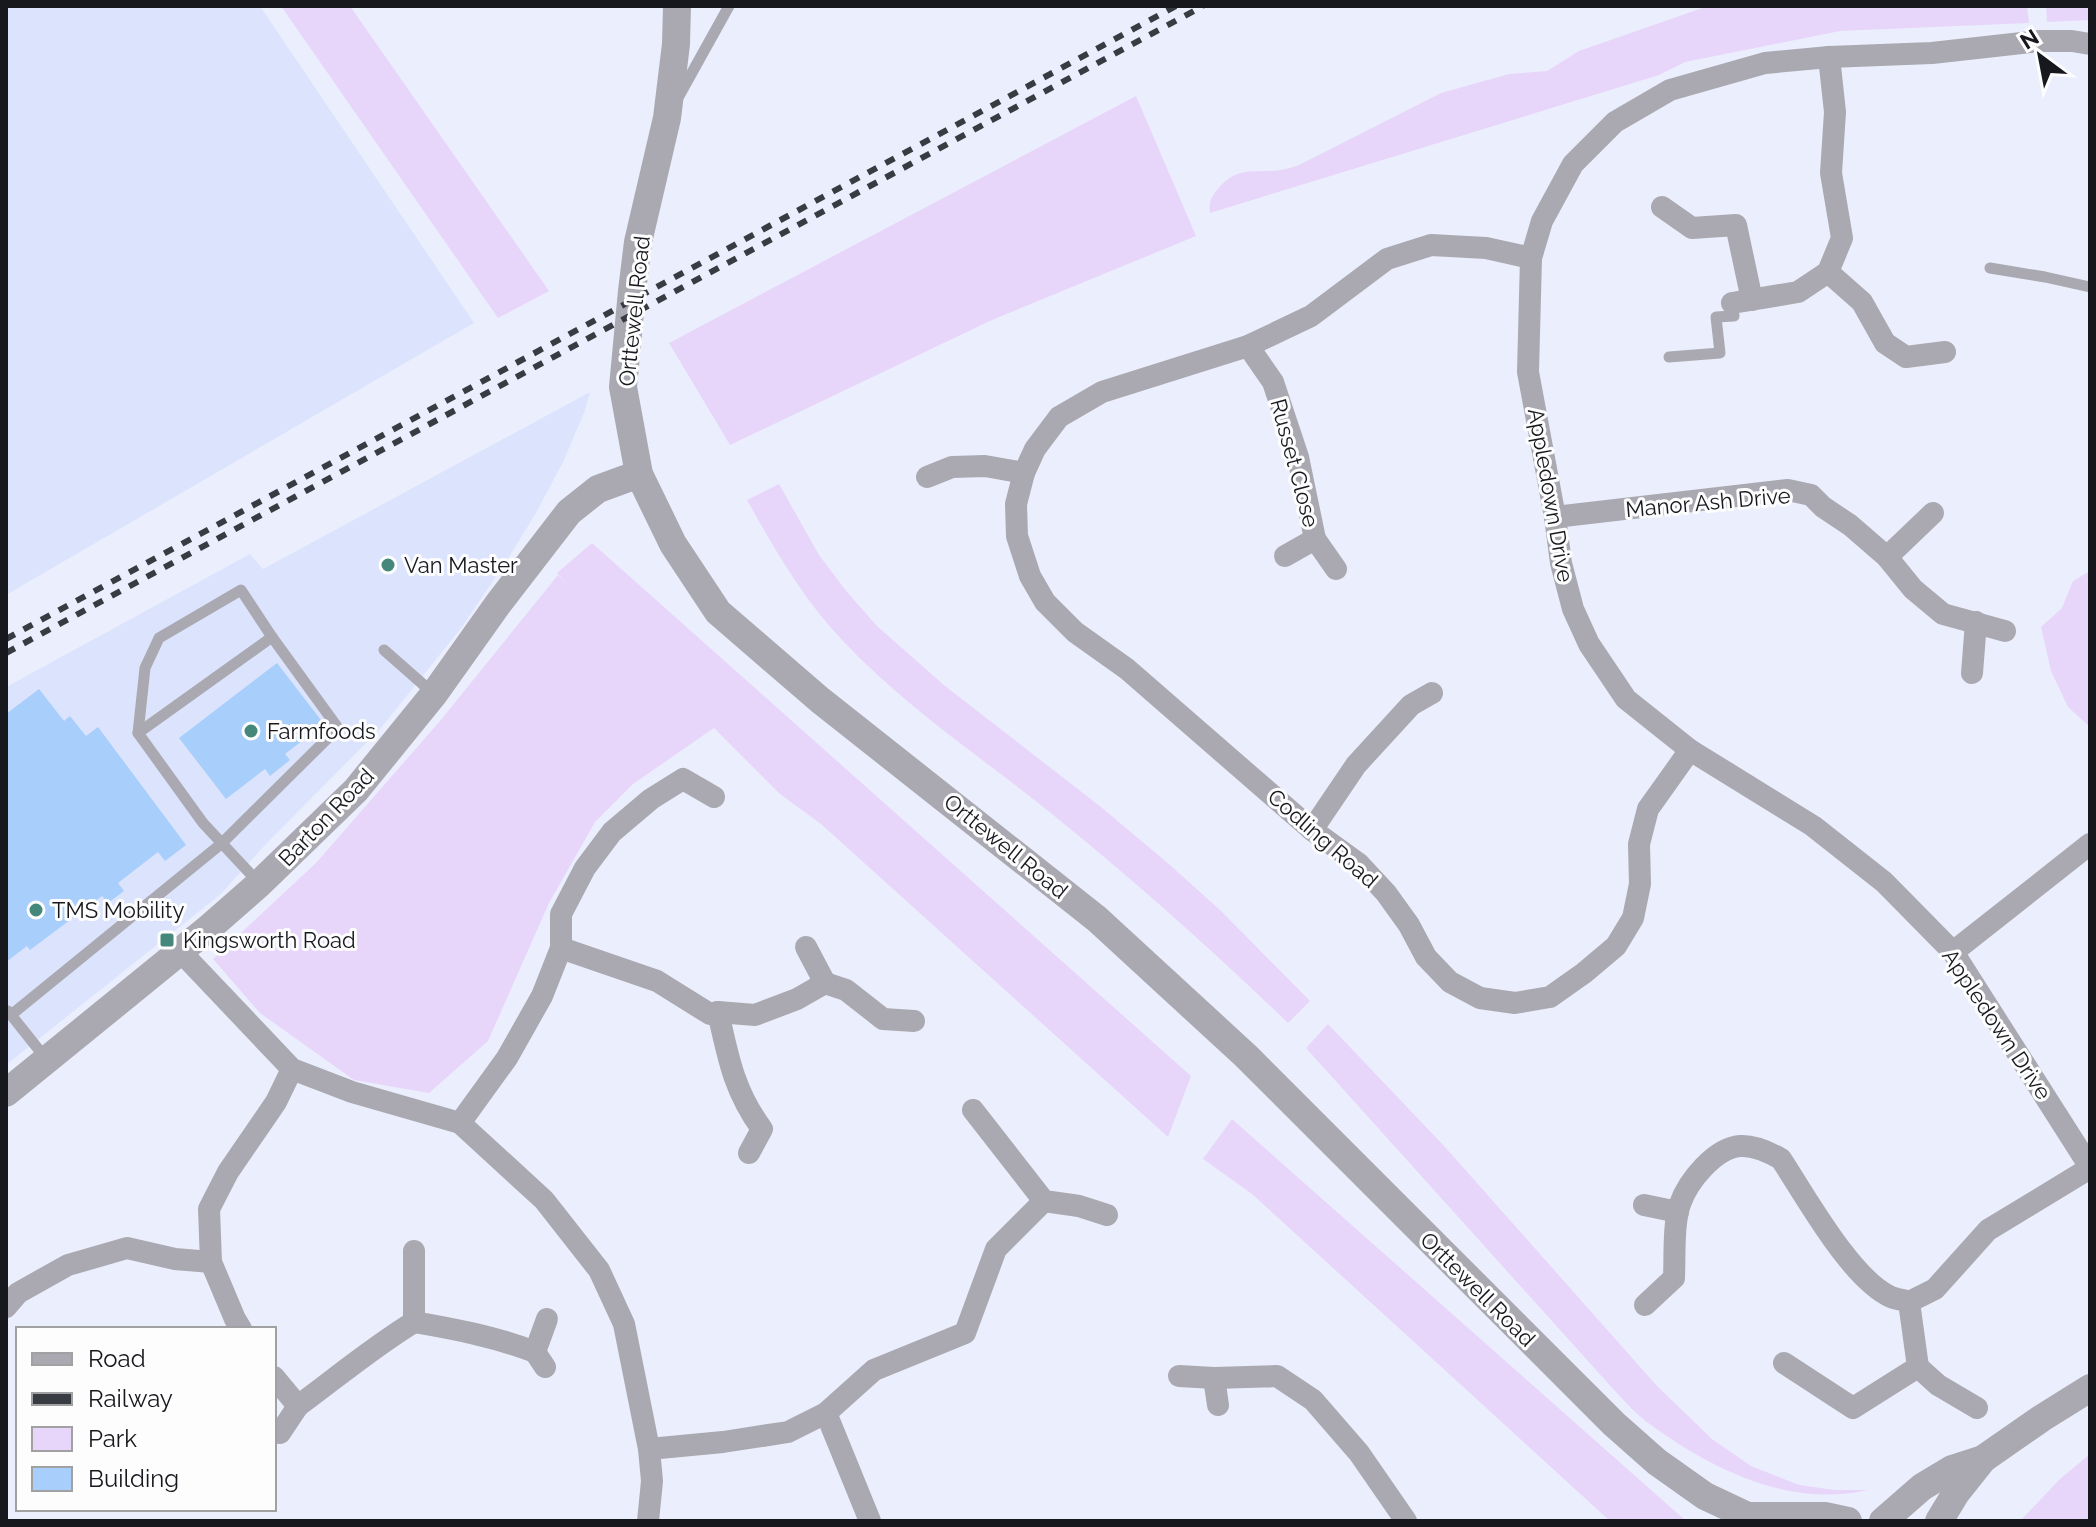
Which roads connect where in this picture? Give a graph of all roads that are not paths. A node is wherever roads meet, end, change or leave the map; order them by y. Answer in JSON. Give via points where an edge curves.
{"nodes":[{"id":1,"x":677,"y":6,"type":"edge"},
{"id":2,"x":729,"y":6,"type":"edge"},
{"id":3,"x":2090,"y":44,"type":"edge"},
{"id":4,"x":1829,"y":57,"type":"junction"},
{"id":5,"x":667,"y":118,"type":"junction"},
{"id":6,"x":1662,"y":207,"type":"dead end"},
{"id":7,"x":1531,"y":258,"type":"junction"},
{"id":8,"x":1990,"y":268,"type":"dead end"},
{"id":9,"x":1828,"y":272,"type":"junction"},
{"id":10,"x":2090,"y":287,"type":"edge"},
{"id":11,"x":1742,"y":302,"type":"junction"},
{"id":12,"x":1248,"y":346,"type":"junction"},
{"id":13,"x":1945,"y":352,"type":"dead end"},
{"id":14,"x":1669,"y":357,"type":"dead end"},
{"id":15,"x":1024,"y":473,"type":"junction"},
{"id":16,"x":639,"y":474,"type":"junction"},
{"id":17,"x":927,"y":477,"type":"dead end"},
{"id":18,"x":1933,"y":513,"type":"dead end"},
{"id":19,"x":1555,"y":517,"type":"junction"},
{"id":20,"x":1315,"y":539,"type":"junction"},
{"id":21,"x":1285,"y":556,"type":"dead end"},
{"id":22,"x":1887,"y":557,"type":"junction"},
{"id":23,"x":1336,"y":569,"type":"dead end"},
{"id":24,"x":1976,"y":622,"type":"junction"},
{"id":25,"x":2005,"y":631,"type":"dead end"},
{"id":26,"x":272,"y":637,"type":"junction"},
{"id":27,"x":384,"y":650,"type":"dead end"},
{"id":28,"x":1972,"y":673,"type":"dead end"},
{"id":29,"x":1432,"y":693,"type":"dead end"},
{"id":30,"x":434,"y":694,"type":"junction"},
{"id":31,"x":138,"y":733,"type":"junction"},
{"id":32,"x":1690,"y":750,"type":"junction"},
{"id":33,"x":714,"y":797,"type":"dead end"},
{"id":34,"x":1312,"y":830,"type":"junction"},
{"id":35,"x":221,"y":844,"type":"junction"},
{"id":36,"x":2090,"y":844,"type":"edge"},
{"id":37,"x":259,"y":884,"type":"junction"},
{"id":38,"x":806,"y":947,"type":"dead end"},
{"id":39,"x":561,"y":948,"type":"junction"},
{"id":40,"x":180,"y":951,"type":"junction"},
{"id":41,"x":1953,"y":952,"type":"junction"},
{"id":42,"x":825,"y":983,"type":"junction"},
{"id":43,"x":8,"y":1012,"type":"edge"},
{"id":44,"x":718,"y":1012,"type":"junction"},
{"id":45,"x":914,"y":1021,"type":"dead end"},
{"id":46,"x":47,"y":1061,"type":"junction"},
{"id":47,"x":292,"y":1069,"type":"junction"},
{"id":48,"x":6,"y":1093,"type":"edge"},
{"id":49,"x":973,"y":1110,"type":"dead end"},
{"id":50,"x":460,"y":1123,"type":"junction"},
{"id":51,"x":749,"y":1153,"type":"dead end"},
{"id":52,"x":2090,"y":1167,"type":"edge"},
{"id":53,"x":1044,"y":1201,"type":"junction"},
{"id":54,"x":1644,"y":1205,"type":"dead end"},
{"id":55,"x":1678,"y":1212,"type":"junction"},
{"id":56,"x":1107,"y":1215,"type":"dead end"},
{"id":57,"x":414,"y":1251,"type":"dead end"},
{"id":58,"x":211,"y":1262,"type":"junction"},
{"id":59,"x":1909,"y":1302,"type":"junction"},
{"id":60,"x":1645,"y":1305,"type":"dead end"},
{"id":61,"x":6,"y":1307,"type":"edge"},
{"id":62,"x":547,"y":1319,"type":"dead end"},
{"id":63,"x":414,"y":1322,"type":"junction"},
{"id":64,"x":240,"y":1327,"type":"edge"},
{"id":65,"x":1784,"y":1363,"type":"dead end"},
{"id":66,"x":1918,"y":1367,"type":"junction"},
{"id":67,"x":1179,"y":1376,"type":"dead end"},
{"id":68,"x":1214,"y":1378,"type":"junction"},
{"id":69,"x":276,"y":1379,"type":"edge"},
{"id":70,"x":2090,"y":1388,"type":"edge"},
{"id":71,"x":1218,"y":1405,"type":"dead end"},
{"id":72,"x":298,"y":1406,"type":"junction"},
{"id":73,"x":1977,"y":1408,"type":"dead end"},
{"id":74,"x":826,"y":1413,"type":"junction"},
{"id":75,"x":280,"y":1433,"type":"dead end"},
{"id":76,"x":649,"y":1449,"type":"junction"},
{"id":77,"x":1983,"y":1459,"type":"junction"},
{"id":78,"x":1754,"y":1518,"type":"edge"},
{"id":79,"x":648,"y":1521,"type":"edge"},
{"id":80,"x":870,"y":1521,"type":"edge"},
{"id":81,"x":1406,"y":1521,"type":"edge"},
{"id":82,"x":1848,"y":1521,"type":"edge"},
{"id":83,"x":1883,"y":1521,"type":"edge"},
{"id":84,"x":1939,"y":1521,"type":"edge"}],
"edges":[{"from":1,"to":5,"type":"street","name":"Orttewell Road"},
{"from":2,"to":5,"type":"lane"},
{"from":3,"to":4,"type":"street","name":"Appledown Drive","via":[[2039,41]]},
{"from":4,"to":7,"type":"street","name":"Appledown Drive","via":[[1765,63],[1670,90],[1615,122],[1573,164],[1542,221]]},
{"from":4,"to":9,"type":"street","via":[[1835,112],[1831,173],[1842,238]]},
{"from":5,"to":16,"type":"street","name":"Orttewell Road","via":[[638,242],[623,387]]},
{"from":6,"to":11,"type":"street","via":[[1692,228],[1736,225]]},
{"from":7,"to":12,"type":"street","name":"Codling Road","via":[[1486,248],[1431,245],[1387,259],[1311,316]]},
{"from":7,"to":19,"type":"street","name":"Appledown Drive","via":[[1528,372]]},
{"from":8,"to":10,"type":"lane"},
{"from":9,"to":11,"type":"street","via":[[1798,292]]},
{"from":9,"to":13,"type":"street","via":[[1862,302],[1885,343],[1906,357]]},
{"from":11,"to":14,"type":"lane","via":[[1734,316],[1716,317],[1720,353]]},
{"from":12,"to":15,"type":"street","name":"Codling Road","via":[[1102,392],[1059,417]]},
{"from":12,"to":20,"type":"street","name":"Russet Close","via":[[1273,382],[1298,457]]},
{"from":15,"to":17,"type":"street","via":[[952,467]]},
{"from":15,"to":34,"type":"street","name":"Codling Road","via":[[1016,504],[1017,536],[1045,602]]},
{"from":16,"to":30,"type":"street","name":"Barton Road","via":[[598,489],[569,512]]},
{"from":16,"to":78,"type":"street","name":"Orttewell Road","via":[[673,544],[718,612],[820,700],[1097,919],[1246,1056],[1657,1462],[1705,1496]]},
{"from":18,"to":22,"type":"street"},
{"from":19,"to":22,"type":"street","name":"Manor Ash Drive","via":[[1788,490],[1811,495]]},
{"from":19,"to":32,"type":"street","name":"Appledown Drive","via":[[1573,609],[1589,644],[1626,699]]},
{"from":20,"to":21,"type":"street","name":"Russet Close"},
{"from":20,"to":23,"type":"street","name":"Russet Close"},
{"from":22,"to":24,"type":"street","name":"Manor Ash Drive","via":[[1943,614]]},
{"from":24,"to":25,"type":"street","name":"Manor Ash Drive"},
{"from":24,"to":28,"type":"street"},
{"from":26,"to":31,"type":"lane"},
{"from":26,"to":31,"type":"lane","via":[[241,590],[159,638],[145,668]]},
{"from":26,"to":35,"type":"lane","via":[[338,728]]},
{"from":27,"to":30,"type":"lane"},
{"from":29,"to":34,"type":"street","via":[[1411,705],[1356,765]]},
{"from":30,"to":37,"type":"street","name":"Barton Road","via":[[356,790]]},
{"from":31,"to":35,"type":"lane"},
{"from":32,"to":34,"type":"street","name":"Codling Road","via":[[1648,809],[1639,844],[1640,884],[1633,918],[1616,946],[1550,997],[1515,1003],[1480,998],[1450,982],[1426,957],[1386,893],[1359,864]]},
{"from":32,"to":41,"type":"street","name":"Appledown Drive","via":[[1813,826],[1884,882]]},
{"from":33,"to":39,"type":"street","via":[[683,779],[612,832],[561,914]]},
{"from":35,"to":37,"type":"lane"},
{"from":35,"to":43,"type":"lane"},
{"from":36,"to":41,"type":"street"},
{"from":37,"to":40,"type":"street","name":"Barton Road"},
{"from":38,"to":42,"type":"street"},
{"from":39,"to":44,"type":"street","via":[[657,981],[710,1014]]},
{"from":39,"to":50,"type":"street","via":[[542,996],[507,1058]]},
{"from":40,"to":46,"type":"street","name":"Barton Road"},
{"from":40,"to":47,"type":"street"},
{"from":41,"to":52,"type":"street","name":"Appledown Drive"},
{"from":42,"to":44,"type":"street","via":[[755,1015]]},
{"from":42,"to":45,"type":"street","via":[[846,990],[883,1019]]},
{"from":43,"to":46,"type":"lane"},
{"from":44,"to":51,"type":"street","via":[[732,1075],[762,1129]]},
{"from":46,"to":48,"type":"street","name":"Barton Road"},
{"from":47,"to":50,"type":"street"},
{"from":47,"to":58,"type":"street","via":[[209,1209]]},
{"from":49,"to":53,"type":"street"},
{"from":50,"to":76,"type":"street","via":[[544,1200],[599,1270],[624,1324]]},
{"from":52,"to":59,"type":"street","via":[[1988,1230],[1935,1289]]},
{"from":53,"to":56,"type":"street"},
{"from":53,"to":74,"type":"street","via":[[996,1249],[965,1333],[874,1370]]},
{"from":54,"to":55,"type":"street"},
{"from":55,"to":59,"type":"street","via":[[1702,1167],[1719,1154],[1739,1146],[1764,1150],[1781,1159],[1846,1257],[1874,1286]]},
{"from":55,"to":60,"type":"street","via":[[1674,1278]]},
{"from":57,"to":63,"type":"street"},
{"from":58,"to":61,"type":"street","via":[[127,1248],[68,1265],[18,1293]]},
{"from":58,"to":64,"type":"street"},
{"from":59,"to":66,"type":"street"},
{"from":62,"to":63,"type":"street","via":[[540,1360],[515,1345]]},
{"from":63,"to":72,"type":"street"},
{"from":65,"to":66,"type":"street","via":[[1853,1408]]},
{"from":66,"to":73,"type":"street"},
{"from":67,"to":68,"type":"street"},
{"from":68,"to":71,"type":"street"},
{"from":68,"to":81,"type":"street","via":[[1277,1376],[1313,1400],[1359,1453]]},
{"from":69,"to":72,"type":"street"},
{"from":70,"to":77,"type":"street"},
{"from":72,"to":75,"type":"street"},
{"from":74,"to":76,"type":"street","via":[[788,1432]]},
{"from":74,"to":80,"type":"street"},
{"from":76,"to":79,"type":"street"},
{"from":77,"to":83,"type":"street","via":[[1922,1487]]},
{"from":77,"to":84,"type":"street"},
{"from":78,"to":82,"type":"street","name":"Orttewell Road","via":[[1825,1516]]}]}
